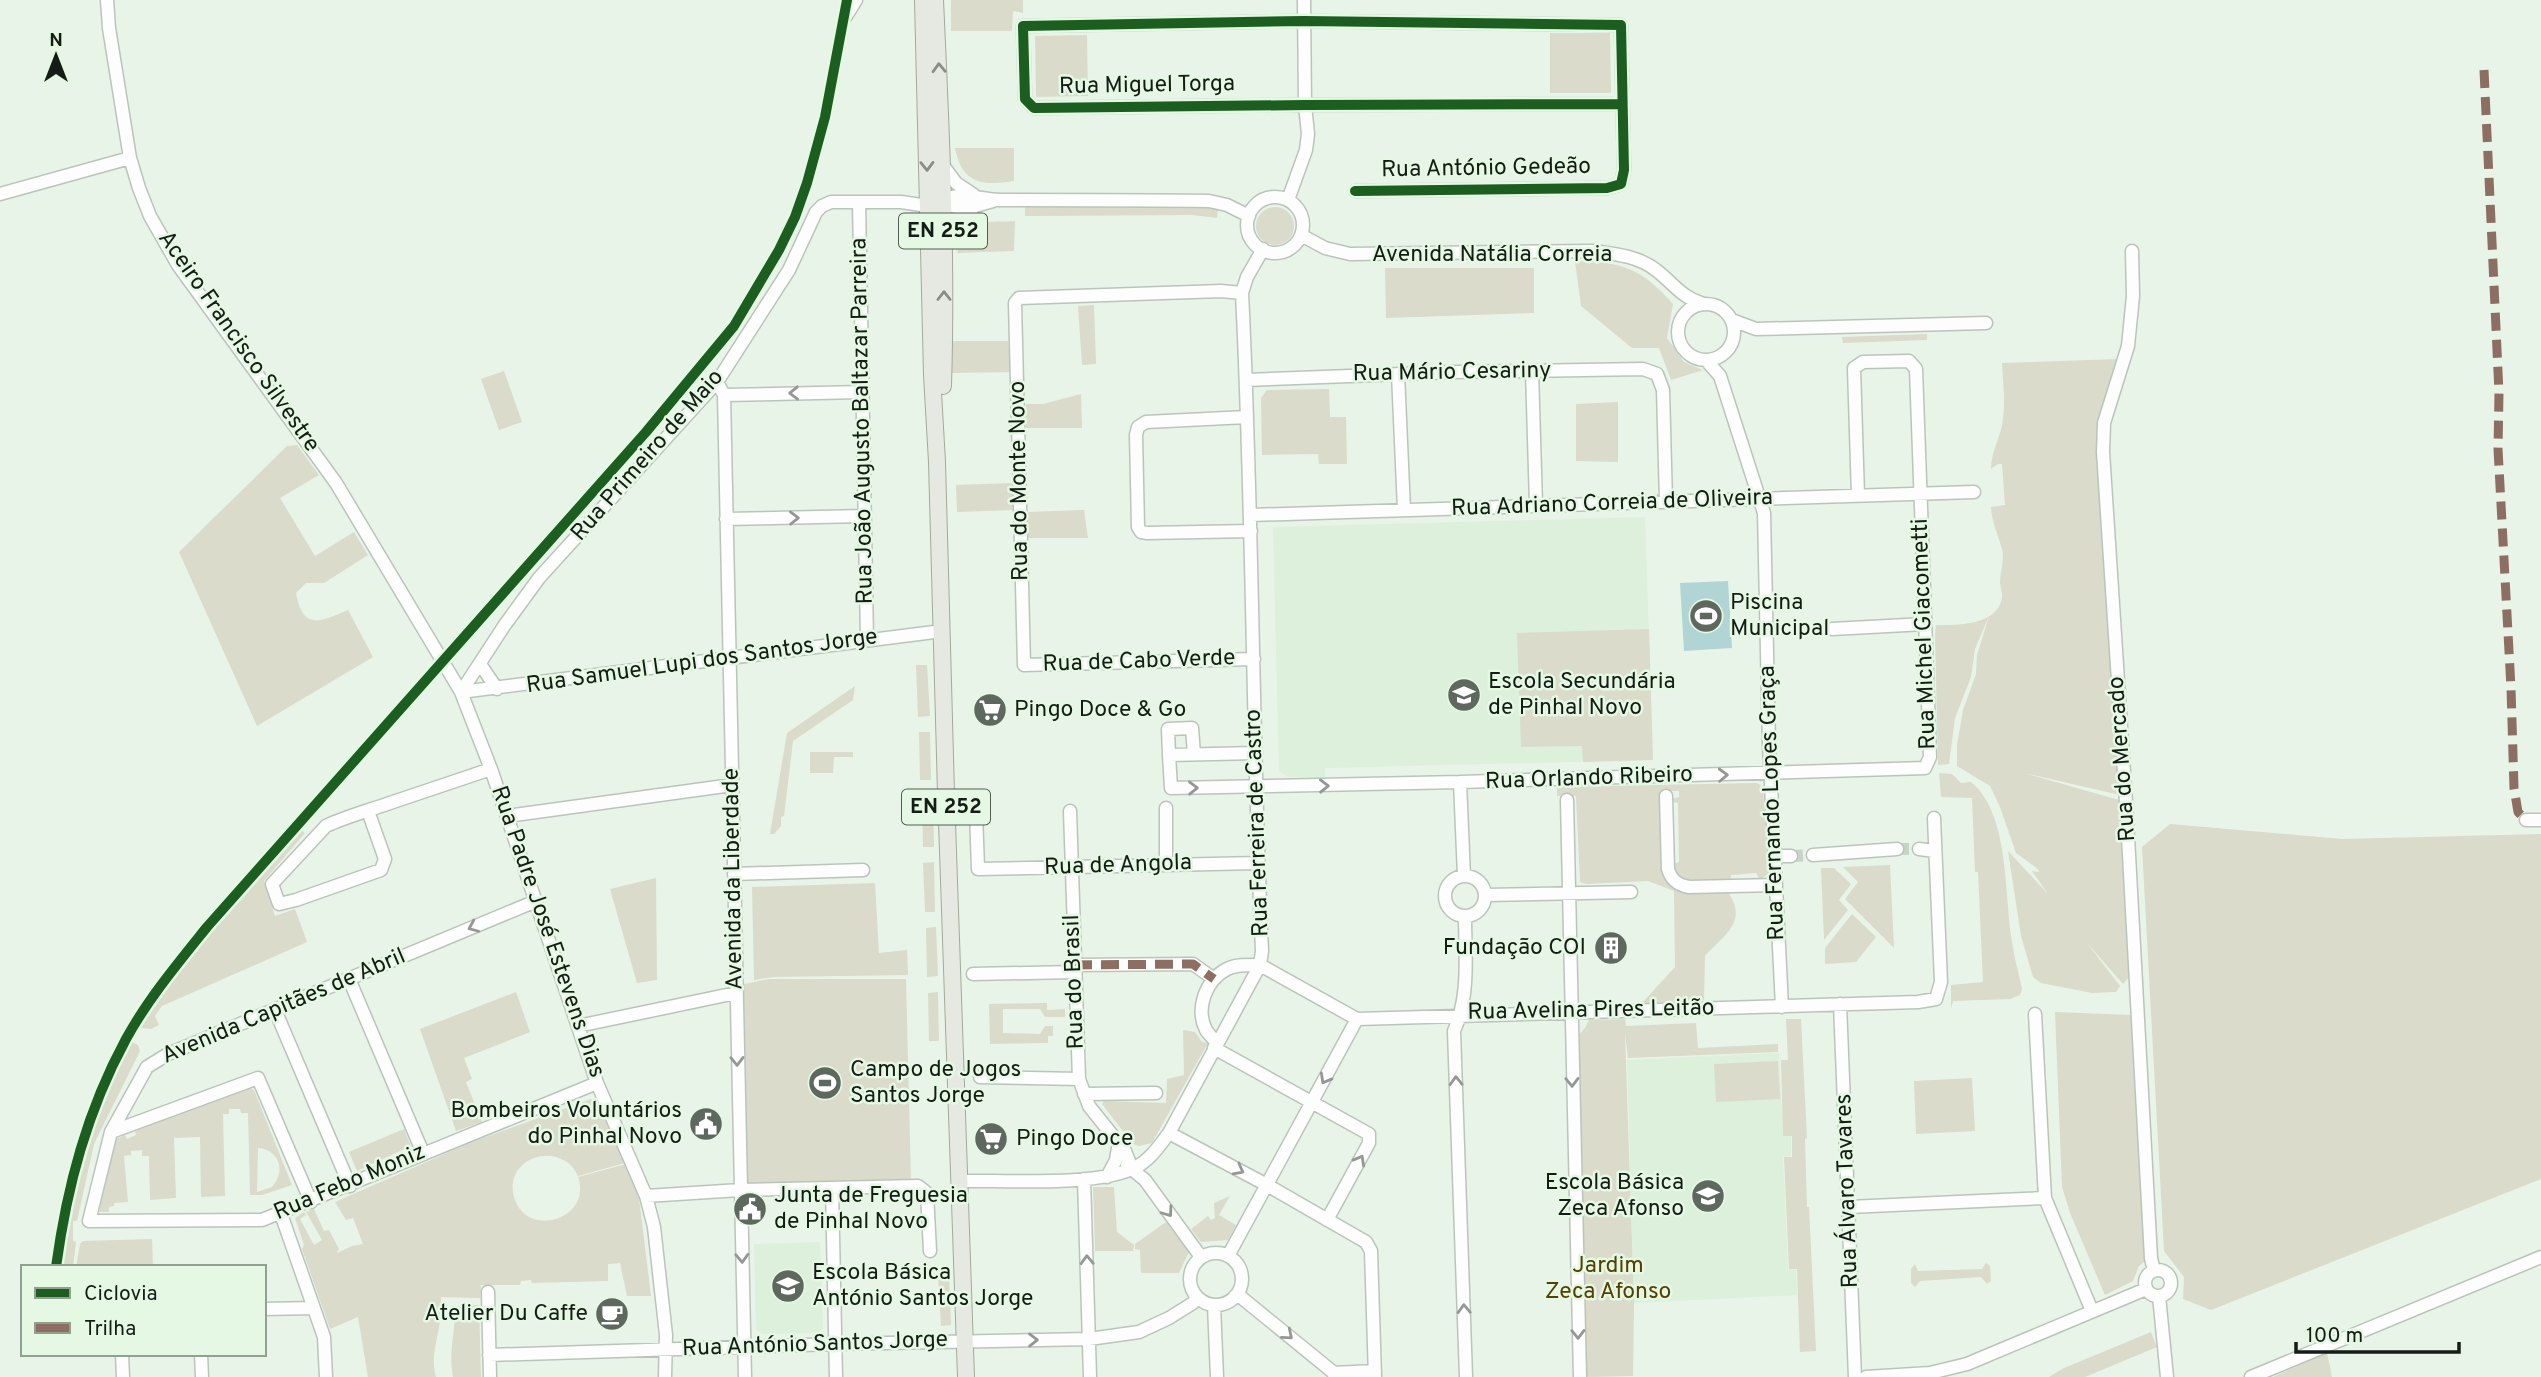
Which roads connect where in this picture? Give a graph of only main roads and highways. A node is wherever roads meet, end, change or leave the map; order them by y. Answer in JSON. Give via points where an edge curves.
{"nodes":[{"id":1,"x":923,"y":0,"type":"edge"},
{"id":2,"x":935,"y":0,"type":"edge"},
{"id":3,"x":935,"y":201,"type":"junction"},
{"id":4,"x":937,"y":462,"type":"junction"},
{"id":5,"x":966,"y":1377,"type":"edge"}],
"edges":[{"from":1,"to":3,"type":"main road","number":"EN 252","one_way":true},
{"from":3,"to":2,"type":"main road","number":"EN 252","one_way":true,"via":[[942,163]]},
{"from":3,"to":4,"type":"main road","number":"EN 252"},
{"from":4,"to":3,"type":"main road","number":"EN 252","one_way":true,"via":[[943,375],[943,245]]},
{"from":4,"to":5,"type":"main road","number":"EN 252"}]}
